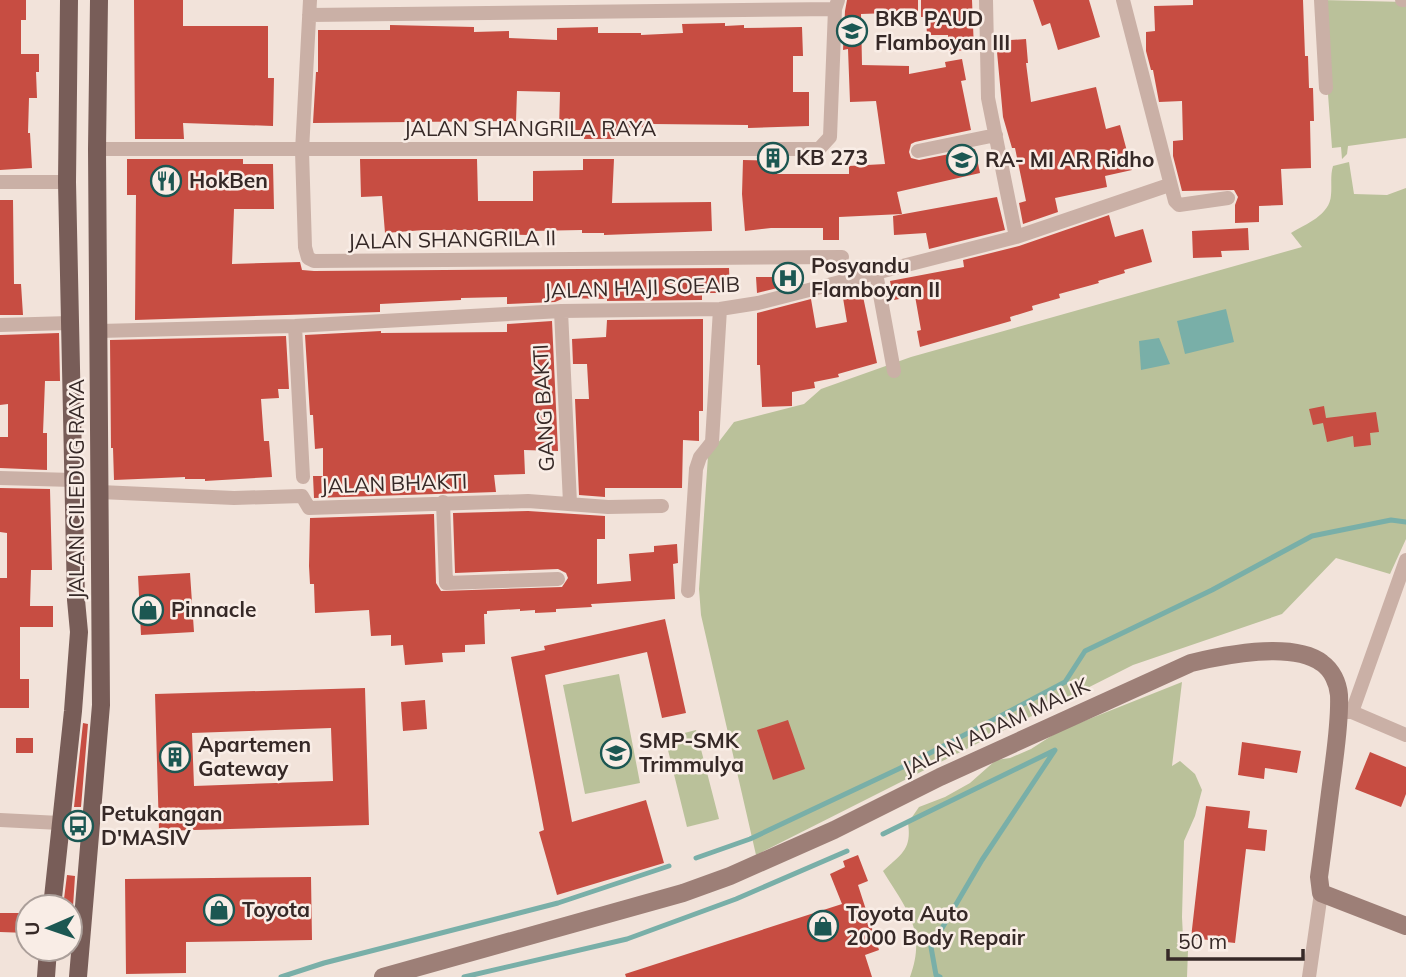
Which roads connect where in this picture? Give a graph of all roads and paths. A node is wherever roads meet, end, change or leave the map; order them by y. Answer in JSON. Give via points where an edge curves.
{"nodes":[{"id":1,"x":69,"y":0,"type":"edge"},
{"id":2,"x":99,"y":0,"type":"edge"},
{"id":3,"x":986,"y":0,"type":"edge"},
{"id":4,"x":1124,"y":0,"type":"edge"},
{"id":5,"x":1321,"y":0,"type":"edge"},
{"id":6,"x":836,"y":4,"type":"edge"},
{"id":7,"x":310,"y":8,"type":"edge"},
{"id":8,"x":1326,"y":88,"type":"dead end"},
{"id":9,"x":996,"y":135,"type":"junction"},
{"id":10,"x":97,"y":149,"type":"junction"},
{"id":11,"x":302,"y":151,"type":"junction"},
{"id":12,"x":918,"y":151,"type":"dead end"},
{"id":13,"x":0,"y":182,"type":"edge"},
{"id":14,"x":67,"y":182,"type":"junction"},
{"id":15,"x":1169,"y":184,"type":"junction"},
{"id":16,"x":1228,"y":198,"type":"dead end"},
{"id":17,"x":1016,"y":237,"type":"junction"},
{"id":18,"x":842,"y":257,"type":"dead end"},
{"id":19,"x":876,"y":273,"type":"junction"},
{"id":20,"x":720,"y":309,"type":"junction"},
{"id":21,"x":561,"y":311,"type":"junction"},
{"id":22,"x":70,"y":323,"type":"junction"},
{"id":23,"x":0,"y":325,"type":"edge"},
{"id":24,"x":295,"y":326,"type":"junction"},
{"id":25,"x":99,"y":331,"type":"junction"},
{"id":26,"x":894,"y":371,"type":"dead end"},
{"id":27,"x":303,"y":477,"type":"dead end"},
{"id":28,"x":0,"y":478,"type":"edge"},
{"id":29,"x":73,"y":480,"type":"junction"},
{"id":30,"x":100,"y":492,"type":"junction"},
{"id":31,"x":443,"y":502,"type":"junction"},
{"id":32,"x":570,"y":503,"type":"junction"},
{"id":33,"x":662,"y":506,"type":"dead end"},
{"id":34,"x":1406,"y":560,"type":"edge"},
{"id":35,"x":558,"y":579,"type":"dead end"},
{"id":36,"x":688,"y":591,"type":"dead end"},
{"id":37,"x":1345,"y":712,"type":"junction"},
{"id":38,"x":1406,"y":735,"type":"edge"},
{"id":39,"x":0,"y":820,"type":"edge"},
{"id":40,"x":60,"y":823,"type":"junction"},
{"id":41,"x":53,"y":893,"type":"edge"},
{"id":42,"x":1321,"y":893,"type":"junction"},
{"id":43,"x":1406,"y":926,"type":"edge"},
{"id":44,"x":78,"y":977,"type":"edge"},
{"id":45,"x":383,"y":977,"type":"edge"},
{"id":46,"x":1309,"y":977,"type":"edge"}],
"edges":[{"from":1,"to":14,"type":"main road","name":"JALAN CILEDUG RAYA"},
{"from":2,"to":10,"type":"main road","name":"JALAN CILEDUG RAYA"},
{"from":3,"to":9,"type":"street","via":[[988,98]]},
{"from":4,"to":15,"type":"street"},
{"from":5,"to":8,"type":"street"},
{"from":6,"to":7,"type":"street"},
{"from":6,"to":11,"type":"street","name":"JALAN SHANGRILA RAYA","via":[[830,137],[819,149]]},
{"from":7,"to":11,"type":"street","name":"JALAN SHANGRILA II"},
{"from":9,"to":12,"type":"street"},
{"from":9,"to":17,"type":"street"},
{"from":10,"to":11,"type":"street","name":"JALAN SHANGRILA RAYA"},
{"from":10,"to":25,"type":"main road","name":"JALAN CILEDUG RAYA"},
{"from":11,"to":18,"type":"street","name":"JALAN SHANGRILA II","via":[[305,247],[314,261]]},
{"from":13,"to":14,"type":"street"},
{"from":14,"to":22,"type":"main road","name":"JALAN CILEDUG RAYA"},
{"from":15,"to":16,"type":"street","via":[[1179,205]]},
{"from":15,"to":17,"type":"street","name":"JALAN HAJI SOEAIB"},
{"from":17,"to":19,"type":"street","name":"JALAN HAJI SOEAIB"},
{"from":19,"to":20,"type":"street","name":"JALAN HAJI SOEAIB"},
{"from":19,"to":26,"type":"street"},
{"from":20,"to":21,"type":"street","name":"JALAN HAJI SOEAIB"},
{"from":20,"to":36,"type":"street","via":[[712,442],[696,469]]},
{"from":21,"to":24,"type":"street","name":"JALAN HAJI SOEAIB"},
{"from":21,"to":32,"type":"street","name":"GANG BAKTI"},
{"from":22,"to":23,"type":"street"},
{"from":22,"to":29,"type":"main road","name":"JALAN CILEDUG RAYA"},
{"from":24,"to":25,"type":"street","name":"JALAN HAJI SOEAIB"},
{"from":24,"to":27,"type":"street"},
{"from":25,"to":30,"type":"main road","name":"JALAN CILEDUG RAYA"},
{"from":28,"to":29,"type":"street"},
{"from":29,"to":40,"type":"main road","name":"JALAN CILEDUG RAYA","via":[[79,632]]},
{"from":30,"to":31,"type":"street","name":"JALAN BHAKTI","via":[[302,496],[309,508]]},
{"from":30,"to":44,"type":"main road","name":"JALAN CILEDUG RAYA","via":[[101,705]]},
{"from":31,"to":32,"type":"street","name":"JALAN BHAKTI"},
{"from":31,"to":35,"type":"street","via":[[446,583]]},
{"from":32,"to":33,"type":"street","name":"JALAN BHAKTI"},
{"from":34,"to":37,"type":"street"},
{"from":37,"to":38,"type":"street"},
{"from":37,"to":42,"type":"street","name":"JALAN ADAM MALIK","via":[[1336,743]]},
{"from":37,"to":45,"type":"street","name":"JALAN ADAM MALIK","via":[[1332,672],[1312,657],[1260,652],[1191,663],[730,876]]},
{"from":39,"to":40,"type":"street"},
{"from":40,"to":41,"type":"main road","name":"JALAN CILEDUG RAYA"},
{"from":42,"to":43,"type":"street"},
{"from":42,"to":46,"type":"street"}]}
